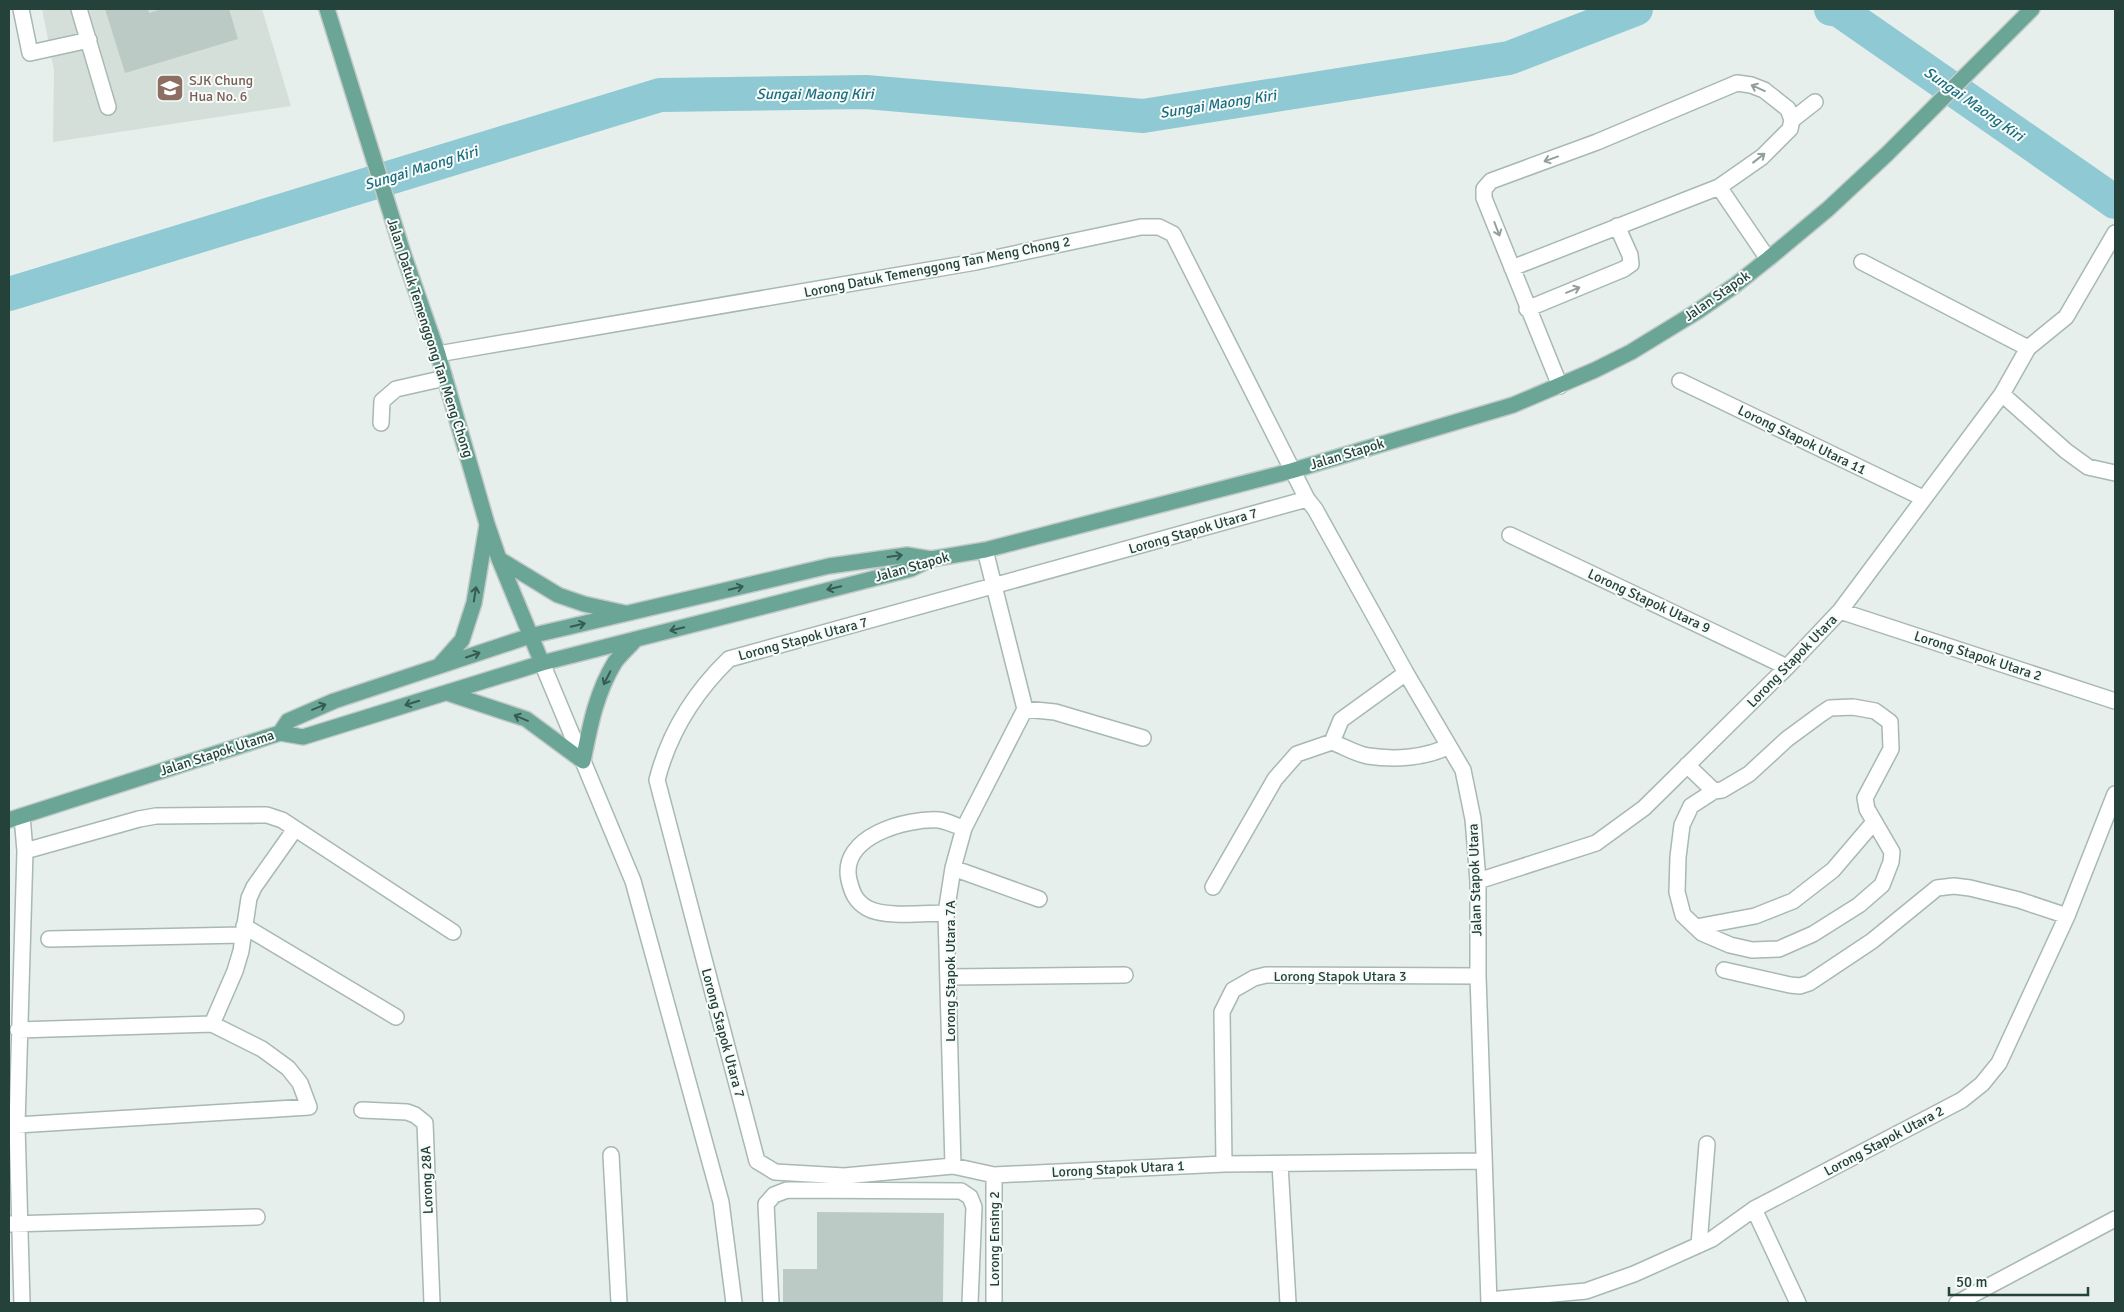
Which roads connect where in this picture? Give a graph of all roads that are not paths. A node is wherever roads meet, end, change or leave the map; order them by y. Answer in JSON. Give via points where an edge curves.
{"nodes":[{"id":1,"x":21,"y":9,"type":"edge"},
{"id":2,"x":79,"y":9,"type":"edge"},
{"id":3,"x":327,"y":9,"type":"edge"},
{"id":4,"x":2032,"y":9,"type":"edge"},
{"id":5,"x":89,"y":40,"type":"junction"},
{"id":6,"x":1815,"y":102,"type":"dead end"},
{"id":7,"x":108,"y":107,"type":"dead end"},
{"id":8,"x":1792,"y":120,"type":"junction"},
{"id":9,"x":1719,"y":187,"type":"junction"},
{"id":10,"x":1617,"y":226,"type":"junction"},
{"id":11,"x":2115,"y":233,"type":"edge"},
{"id":12,"x":1768,"y":259,"type":"junction"},
{"id":13,"x":1862,"y":262,"type":"dead end"},
{"id":14,"x":1512,"y":268,"type":"junction"},
{"id":15,"x":1528,"y":309,"type":"junction"},
{"id":16,"x":2028,"y":348,"type":"junction"},
{"id":17,"x":438,"y":354,"type":"junction"},
{"id":18,"x":445,"y":378,"type":"junction"},
{"id":19,"x":1680,"y":382,"type":"dead end"},
{"id":20,"x":1560,"y":386,"type":"junction"},
{"id":21,"x":2002,"y":394,"type":"junction"},
{"id":22,"x":381,"y":422,"type":"dead end"},
{"id":23,"x":1291,"y":471,"type":"junction"},
{"id":24,"x":2115,"y":473,"type":"edge"},
{"id":25,"x":1923,"y":498,"type":"junction"},
{"id":26,"x":1307,"y":499,"type":"junction"},
{"id":27,"x":487,"y":524,"type":"junction"},
{"id":28,"x":1510,"y":535,"type":"dead end"},
{"id":29,"x":985,"y":550,"type":"junction"},
{"id":30,"x":499,"y":559,"type":"junction"},
{"id":31,"x":931,"y":559,"type":"junction"},
{"id":32,"x":995,"y":587,"type":"junction"},
{"id":33,"x":652,"y":609,"type":"junction"},
{"id":34,"x":1840,"y":611,"type":"junction"},
{"id":35,"x":530,"y":636,"type":"junction"},
{"id":36,"x":636,"y":639,"type":"junction"},
{"id":37,"x":542,"y":663,"type":"junction"},
{"id":38,"x":438,"y":667,"type":"junction"},
{"id":39,"x":1788,"y":667,"type":"junction"},
{"id":40,"x":1406,"y":673,"type":"junction"},
{"id":41,"x":447,"y":692,"type":"junction"},
{"id":42,"x":2115,"y":701,"type":"edge"},
{"id":43,"x":1025,"y":709,"type":"junction"},
{"id":44,"x":280,"y":733,"type":"junction"},
{"id":45,"x":1143,"y":738,"type":"dead end"},
{"id":46,"x":1332,"y":742,"type":"junction"},
{"id":47,"x":1449,"y":746,"type":"junction"},
{"id":48,"x":583,"y":761,"type":"junction"},
{"id":49,"x":1687,"y":765,"type":"junction"},
{"id":50,"x":1714,"y":791,"type":"junction"},
{"id":51,"x":2115,"y":794,"type":"edge"},
{"id":52,"x":15,"y":818,"type":"edge"},
{"id":53,"x":1874,"y":822,"type":"junction"},
{"id":54,"x":964,"y":828,"type":"junction"},
{"id":55,"x":295,"y":829,"type":"junction"},
{"id":56,"x":25,"y":851,"type":"junction"},
{"id":57,"x":953,"y":868,"type":"junction"},
{"id":58,"x":1478,"y":882,"type":"junction"},
{"id":59,"x":1213,"y":887,"type":"dead end"},
{"id":60,"x":1040,"y":898,"type":"dead end"},
{"id":61,"x":946,"y":913,"type":"junction"},
{"id":62,"x":2067,"y":916,"type":"junction"},
{"id":63,"x":1696,"y":927,"type":"junction"},
{"id":64,"x":243,"y":931,"type":"junction"},
{"id":65,"x":453,"y":932,"type":"dead end"},
{"id":66,"x":49,"y":939,"type":"dead end"},
{"id":67,"x":1724,"y":970,"type":"dead end"},
{"id":68,"x":1125,"y":975,"type":"dead end"},
{"id":69,"x":1478,"y":976,"type":"junction"},
{"id":70,"x":948,"y":977,"type":"junction"},
{"id":71,"x":396,"y":1017,"type":"dead end"},
{"id":72,"x":212,"y":1024,"type":"junction"},
{"id":73,"x":18,"y":1030,"type":"junction"},
{"id":74,"x":362,"y":1110,"type":"dead end"},
{"id":75,"x":17,"y":1125,"type":"junction"},
{"id":76,"x":1707,"y":1144,"type":"dead end"},
{"id":77,"x":611,"y":1155,"type":"dead end"},
{"id":78,"x":757,"y":1161,"type":"joint"},
{"id":79,"x":1484,"y":1161,"type":"junction"},
{"id":80,"x":1224,"y":1164,"type":"junction"},
{"id":81,"x":1280,"y":1164,"type":"junction"},
{"id":82,"x":953,"y":1166,"type":"junction"},
{"id":83,"x":994,"y":1174,"type":"junction"},
{"id":84,"x":1754,"y":1209,"type":"junction"},
{"id":85,"x":257,"y":1217,"type":"dead end"},
{"id":86,"x":2115,"y":1219,"type":"edge"},
{"id":87,"x":14,"y":1224,"type":"edge"},
{"id":88,"x":1699,"y":1245,"type":"junction"},
{"id":89,"x":1489,"y":1302,"type":"edge"},
{"id":90,"x":22,"y":1303,"type":"edge"},
{"id":91,"x":432,"y":1303,"type":"edge"},
{"id":92,"x":619,"y":1303,"type":"edge"},
{"id":93,"x":734,"y":1303,"type":"edge"},
{"id":94,"x":771,"y":1303,"type":"edge"},
{"id":95,"x":970,"y":1303,"type":"edge"},
{"id":96,"x":994,"y":1303,"type":"edge"},
{"id":97,"x":1288,"y":1303,"type":"edge"},
{"id":98,"x":1798,"y":1303,"type":"edge"},
{"id":99,"x":1957,"y":1303,"type":"edge"}],
"edges":[{"from":1,"to":5,"type":"street","via":[[30,53]]},
{"from":2,"to":5,"type":"street"},
{"from":3,"to":17,"type":"main road","name":"Jalan Datuk Temenggong Tan Meng Chong"},
{"from":4,"to":12,"type":"main road","name":"Jalan Stapok","via":[[1887,154]]},
{"from":5,"to":7,"type":"street"},
{"from":6,"to":8,"type":"street"},
{"from":9,"to":8,"type":"street","one_way":true,"via":[[1762,157],[1790,129]]},
{"from":8,"to":14,"type":"street","one_way":true,"via":[[1788,109],[1764,90],[1751,84],[1737,83],[1597,142],[1491,181],[1484,189],[1484,198]]},
{"from":9,"to":10,"type":"street"},
{"from":9,"to":12,"type":"street"},
{"from":10,"to":14,"type":"street"},
{"from":15,"to":10,"type":"street","one_way":true,"via":[[1630,264],[1630,254]]},
{"from":11,"to":16,"type":"street","via":[[2066,317]]},
{"from":12,"to":20,"type":"main road","name":"Jalan Stapok","via":[[1690,316],[1631,352]]},
{"from":13,"to":16,"type":"street"},
{"from":14,"to":15,"type":"street"},
{"from":15,"to":20,"type":"street"},
{"from":16,"to":21,"type":"street","name":"Lorong Stapok Utara"},
{"from":17,"to":18,"type":"main road","name":"Jalan Datuk Temenggong Tan Meng Chong"},
{"from":17,"to":23,"type":"street","name":"Lorong Datuk Temenggong Tan Meng Chong 2","via":[[976,262],[1140,227],[1159,227],[1172,234]]},
{"from":18,"to":22,"type":"street","via":[[396,389],[382,401]]},
{"from":18,"to":27,"type":"main road","name":"Jalan Datuk Temenggong Tan Meng Chong"},
{"from":19,"to":25,"type":"street","name":"Lorong Stapok Utara 11"},
{"from":20,"to":23,"type":"main road","name":"Jalan Stapok","via":[[1513,405]]},
{"from":21,"to":24,"type":"street","via":[[2088,467]]},
{"from":21,"to":25,"type":"street","name":"Lorong Stapok Utara"},
{"from":23,"to":26,"type":"street","name":"Lorong Datuk Temenggong Tan Meng Chong 2"},
{"from":23,"to":29,"type":"main road","name":"Jalan Stapok"},
{"from":25,"to":34,"type":"street","name":"Lorong Stapok Utara"},
{"from":26,"to":32,"type":"street","name":"Lorong Stapok Utara 7"},
{"from":26,"to":40,"type":"street","name":"Jalan Stapok Utara"},
{"from":27,"to":30,"type":"main road","name":"Jalan Datuk Temenggong Tan Meng Chong"},
{"from":38,"to":27,"type":"main road","one_way":true,"via":[[462,640],[474,603]]},
{"from":28,"to":39,"type":"street","name":"Lorong Stapok Utara 9"},
{"from":29,"to":31,"type":"main road","name":"Jalan Stapok"},
{"from":29,"to":32,"type":"street"},
{"from":30,"to":33,"type":"main road","via":[[543,586],[584,604],[628,613]]},
{"from":30,"to":35,"type":"main road","name":"Jalan Datuk Temenggong Tan Meng Chong"},
{"from":33,"to":31,"type":"main road","one_way":true,"via":[[830,566],[907,555]]},
{"from":31,"to":36,"type":"main road","name":"Jalan Stapok","one_way":true,"via":[[911,569]]},
{"from":32,"to":43,"type":"street"},
{"from":32,"to":78,"type":"street","name":"Lorong Stapok Utara 7","via":[[729,660],[711,676],[692,701],[668,750],[658,780]]},
{"from":35,"to":33,"type":"main road","one_way":true},
{"from":34,"to":39,"type":"street","name":"Lorong Stapok Utara"},
{"from":34,"to":42,"type":"street","name":"Lorong Stapok Utara 2"},
{"from":35,"to":37,"type":"main road","name":"Jalan Datuk Temenggong Tan Meng Chong"},
{"from":38,"to":35,"type":"main road","one_way":true},
{"from":36,"to":37,"type":"main road","name":"Jalan Stapok"},
{"from":36,"to":48,"type":"main road","one_way":true,"via":[[616,661],[599,694]]},
{"from":37,"to":41,"type":"main road","name":"Jalan Stapok Utama"},
{"from":37,"to":48,"type":"street"},
{"from":44,"to":38,"type":"main road","one_way":true,"via":[[288,720],[313,709]]},
{"from":39,"to":49,"type":"street","name":"Lorong Stapok Utara"},
{"from":40,"to":46,"type":"street","via":[[1342,720]]},
{"from":40,"to":47,"type":"street","name":"Jalan Stapok Utara"},
{"from":41,"to":44,"type":"main road","name":"Jalan Stapok Utama","one_way":true,"via":[[303,736]]},
{"from":48,"to":41,"type":"main road","one_way":true,"via":[[526,719]]},
{"from":43,"to":45,"type":"street","via":[[1055,712]]},
{"from":43,"to":54,"type":"street","name":"Lorong Stapok Utara 7A"},
{"from":44,"to":52,"type":"main road","name":"Jalan Stapok Utama"},
{"from":46,"to":47,"type":"street","via":[[1367,756],[1418,756],[1434,754]]},
{"from":46,"to":59,"type":"street","via":[[1297,754],[1275,779]]},
{"from":47,"to":58,"type":"street","name":"Jalan Stapok Utara","via":[[1463,770],[1473,819]]},
{"from":48,"to":93,"type":"street","via":[[632,881],[651,947],[721,1202]]},
{"from":49,"to":50,"type":"street"},
{"from":49,"to":58,"type":"street","name":"Lorong Stapok Utara","via":[[1644,808],[1596,843]]},
{"from":50,"to":53,"type":"street","via":[[1722,790],[1749,774],[1787,739],[1830,708],[1863,708],[1875,711],[1890,722],[1891,732],[1891,749],[1864,798]]},
{"from":50,"to":63,"type":"street","via":[[1691,806],[1682,825],[1677,892],[1683,914]]},
{"from":51,"to":62,"type":"street","name":"Lorong Stapok Utara 2"},
{"from":52,"to":56,"type":"street"},
{"from":53,"to":63,"type":"street","via":[[1833,870],[1793,901],[1755,916]]},
{"from":53,"to":63,"type":"street","via":[[1892,852],[1882,885],[1859,905],[1813,934],[1779,949],[1752,950],[1730,945]]},
{"from":54,"to":57,"type":"street","name":"Lorong Stapok Utara 7A"},
{"from":54,"to":61,"type":"street","via":[[941,820],[926,820],[876,832],[854,852],[848,873],[853,896],[868,908],[887,913]]},
{"from":55,"to":56,"type":"street","via":[[267,815],[156,816]]},
{"from":55,"to":64,"type":"street","via":[[254,886]]},
{"from":55,"to":65,"type":"street"},
{"from":56,"to":73,"type":"street"},
{"from":57,"to":60,"type":"street"},
{"from":57,"to":61,"type":"street","name":"Lorong Stapok Utara 7A"},
{"from":58,"to":69,"type":"street","name":"Jalan Stapok Utara"},
{"from":61,"to":70,"type":"street","name":"Lorong Stapok Utara 7A"},
{"from":62,"to":67,"type":"street","via":[[1970,888],[1937,888],[1872,941],[1809,983],[1790,985]]},
{"from":62,"to":84,"type":"street","name":"Lorong Stapok Utara 2","via":[[1999,1064],[1982,1084],[1962,1100]]},
{"from":64,"to":66,"type":"street"},
{"from":64,"to":71,"type":"street"},
{"from":64,"to":72,"type":"street","via":[[235,971]]},
{"from":68,"to":70,"type":"street"},
{"from":69,"to":79,"type":"street","name":"Jalan Stapok Utara"},
{"from":69,"to":80,"type":"street","name":"Lorong Stapok Utara 3","via":[[1266,975],[1233,990],[1222,1012]]},
{"from":70,"to":82,"type":"street","name":"Lorong Stapok Utara 7A"},
{"from":72,"to":73,"type":"street"},
{"from":72,"to":75,"type":"street","via":[[262,1049],[288,1068],[300,1083],[309,1107]]},
{"from":73,"to":75,"type":"street"},
{"from":74,"to":91,"type":"street","name":"Lorong 28A","via":[[407,1112],[425,1123]]},
{"from":75,"to":87,"type":"street"},
{"from":76,"to":88,"type":"street"},
{"from":77,"to":92,"type":"street"},
{"from":78,"to":82,"type":"street","name":"Lorong Stapok Utara 1","via":[[775,1172],[844,1176]]},
{"from":79,"to":81,"type":"street","name":"Lorong Stapok Utara 1"},
{"from":79,"to":89,"type":"street","name":"Jalan Stapok Utara"},
{"from":80,"to":81,"type":"street","name":"Lorong Stapok Utara 1"},
{"from":80,"to":83,"type":"street","name":"Lorong Stapok Utara 1"},
{"from":81,"to":97,"type":"street"},
{"from":82,"to":83,"type":"street","name":"Lorong Stapok Utara 1"},
{"from":83,"to":96,"type":"street","name":"Lorong Ensing 2"},
{"from":84,"to":88,"type":"street","name":"Lorong Stapok Utara 2"},
{"from":84,"to":98,"type":"street"},
{"from":85,"to":87,"type":"street"},
{"from":86,"to":99,"type":"street"},
{"from":87,"to":90,"type":"street"},
{"from":88,"to":89,"type":"street","name":"Lorong Stapok Utara 2","via":[[1586,1291]]},
{"from":94,"to":95,"type":"street","via":[[766,1204],[774,1195],[787,1190],[961,1191],[970,1197],[974,1206]]}]}
